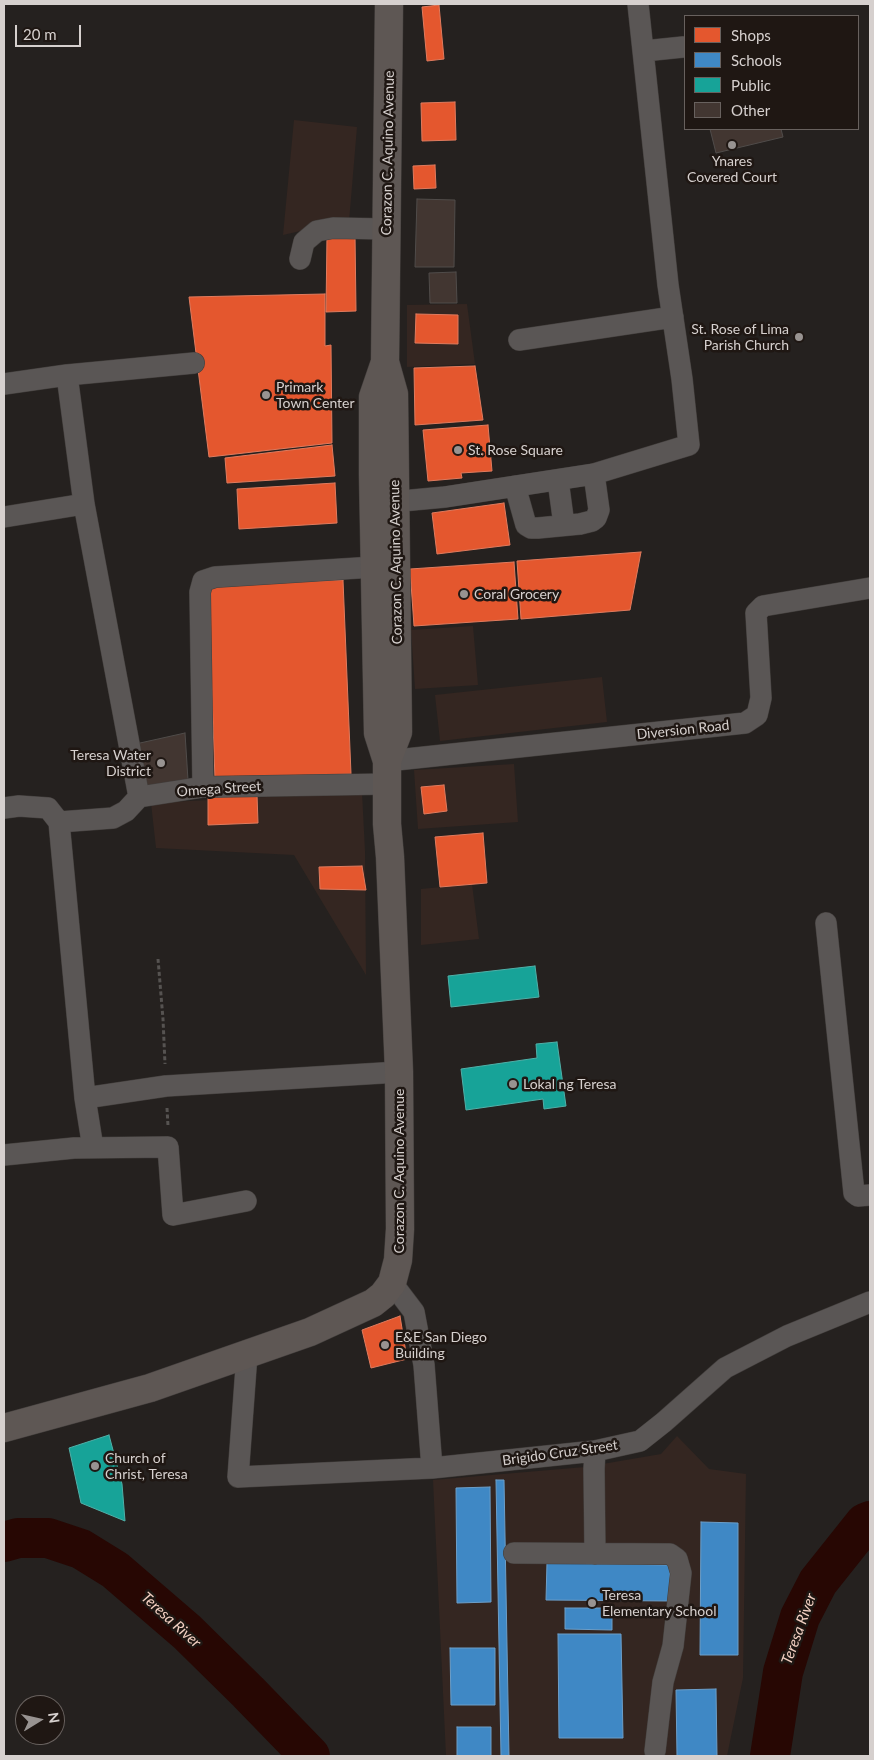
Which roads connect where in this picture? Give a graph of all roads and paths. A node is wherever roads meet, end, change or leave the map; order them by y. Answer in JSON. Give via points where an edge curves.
{"nodes":[{"id":1,"x":389,"y":4,"type":"edge"},
{"id":2,"x":638,"y":4,"type":"edge"},
{"id":3,"x":683,"y":47,"type":"dead end"},
{"id":4,"x":644,"y":51,"type":"junction"},
{"id":5,"x":387,"y":228,"type":"junction"},
{"id":6,"x":300,"y":259,"type":"dead end"},
{"id":7,"x":673,"y":317,"type":"junction"},
{"id":8,"x":519,"y":340,"type":"dead end"},
{"id":9,"x":194,"y":363,"type":"dead end"},
{"id":10,"x":67,"y":375,"type":"junction"},
{"id":11,"x":4,"y":384,"type":"edge"},
{"id":12,"x":594,"y":474,"type":"junction"},
{"id":13,"x":558,"y":480,"type":"junction"},
{"id":14,"x":515,"y":486,"type":"junction"},
{"id":15,"x":384,"y":502,"type":"junction"},
{"id":16,"x":84,"y":504,"type":"junction"},
{"id":17,"x":4,"y":517,"type":"edge"},
{"id":18,"x":564,"y":525,"type":"junction"},
{"id":19,"x":374,"y":567,"type":"junction"},
{"id":20,"x":870,"y":588,"type":"edge"},
{"id":21,"x":387,"y":772,"type":"junction"},
{"id":22,"x":202,"y":787,"type":"junction"},
{"id":23,"x":139,"y":797,"type":"junction"},
{"id":24,"x":4,"y":808,"type":"edge"},
{"id":25,"x":59,"y":822,"type":"junction"},
{"id":26,"x":826,"y":923,"type":"dead end"},
{"id":27,"x":158,"y":959,"type":"dead end"},
{"id":28,"x":399,"y":1072,"type":"junction"},
{"id":29,"x":166,"y":1086,"type":"junction"},
{"id":30,"x":85,"y":1098,"type":"junction"},
{"id":31,"x":168,"y":1147,"type":"junction"},
{"id":32,"x":93,"y":1148,"type":"junction"},
{"id":33,"x":4,"y":1155,"type":"edge"},
{"id":34,"x":870,"y":1195,"type":"edge"},
{"id":35,"x":246,"y":1202,"type":"dead end"},
{"id":36,"x":392,"y":1283,"type":"junction"},
{"id":37,"x":870,"y":1302,"type":"edge"},
{"id":38,"x":247,"y":1354,"type":"junction"},
{"id":39,"x":4,"y":1428,"type":"edge"},
{"id":40,"x":595,"y":1451,"type":"junction"},
{"id":41,"x":432,"y":1468,"type":"junction"},
{"id":42,"x":514,"y":1552,"type":"dead end"},
{"id":43,"x":595,"y":1554,"type":"junction"},
{"id":44,"x":655,"y":1751,"type":"dead end"}],
"edges":[{"from":1,"to":5,"type":"main road","name":"Corazon C. Aquino Avenue"},
{"from":2,"to":4,"type":"street"},
{"from":3,"to":4,"type":"street"},
{"from":4,"to":7,"type":"street"},
{"from":5,"to":6,"type":"street","via":[[333,228],[317,232],[304,242]]},
{"from":5,"to":15,"type":"main road","name":"Corazon C. Aquino Avenue","via":[[385,362],[373,397]]},
{"from":7,"to":8,"type":"street"},
{"from":7,"to":12,"type":"street","via":[[689,445]]},
{"from":9,"to":10,"type":"street"},
{"from":10,"to":11,"type":"street"},
{"from":10,"to":16,"type":"street"},
{"from":12,"to":13,"type":"street"},
{"from":12,"to":18,"type":"street","via":[[599,510],[596,518]]},
{"from":13,"to":14,"type":"street"},
{"from":13,"to":18,"type":"street"},
{"from":14,"to":15,"type":"street"},
{"from":14,"to":18,"type":"street","via":[[526,526]]},
{"from":15,"to":19,"type":"main road","name":"Corazon C. Aquino Avenue"},
{"from":15,"to":21,"type":"main road","name":"Corazon C. Aquino Avenue","via":[[398,732]]},
{"from":16,"to":17,"type":"street"},
{"from":16,"to":23,"type":"street"},
{"from":19,"to":21,"type":"main road","name":"Corazon C. Aquino Avenue","via":[[378,733]]},
{"from":19,"to":22,"type":"street","via":[[215,577],[203,581],[200,592]]},
{"from":20,"to":21,"type":"street","name":"Diversion Road","via":[[763,606],[756,614],[761,698],[758,715],[745,723]]},
{"from":21,"to":22,"type":"street","name":"Omega Street"},
{"from":21,"to":28,"type":"main road","name":"Corazon C. Aquino Avenue"},
{"from":22,"to":23,"type":"street","name":"Omega Street"},
{"from":23,"to":25,"type":"street","via":[[126,811],[113,818]]},
{"from":24,"to":25,"type":"street","via":[[48,808]]},
{"from":25,"to":30,"type":"street"},
{"from":26,"to":34,"type":"street","via":[[854,1193]]},
{"from":27,"to":29,"type":"path"},
{"from":28,"to":29,"type":"street"},
{"from":28,"to":36,"type":"main road","name":"Corazon C. Aquino Avenue","via":[[400,1229],[398,1260]]},
{"from":29,"to":30,"type":"street"},
{"from":29,"to":31,"type":"path"},
{"from":30,"to":32,"type":"street"},
{"from":31,"to":32,"type":"street"},
{"from":31,"to":35,"type":"street","via":[[173,1215]]},
{"from":32,"to":33,"type":"street"},
{"from":36,"to":38,"type":"main road","name":"Corazon C. Aquino Avenue","via":[[373,1303],[310,1332]]},
{"from":36,"to":41,"type":"street","via":[[414,1312],[424,1365]]},
{"from":37,"to":40,"type":"street","name":"Brigido Cruz Street","via":[[787,1336],[725,1368],[640,1440]]},
{"from":38,"to":39,"type":"main road","name":"Corazon C. Aquino Avenue","via":[[150,1388]]},
{"from":38,"to":41,"type":"street","name":"Brigido Cruz Street","via":[[238,1477]]},
{"from":40,"to":41,"type":"street","name":"Brigido Cruz Street"},
{"from":40,"to":43,"type":"street"},
{"from":42,"to":43,"type":"street"},
{"from":43,"to":44,"type":"street","via":[[670,1554],[677,1559],[682,1573],[673,1646],[662,1682]]}]}
